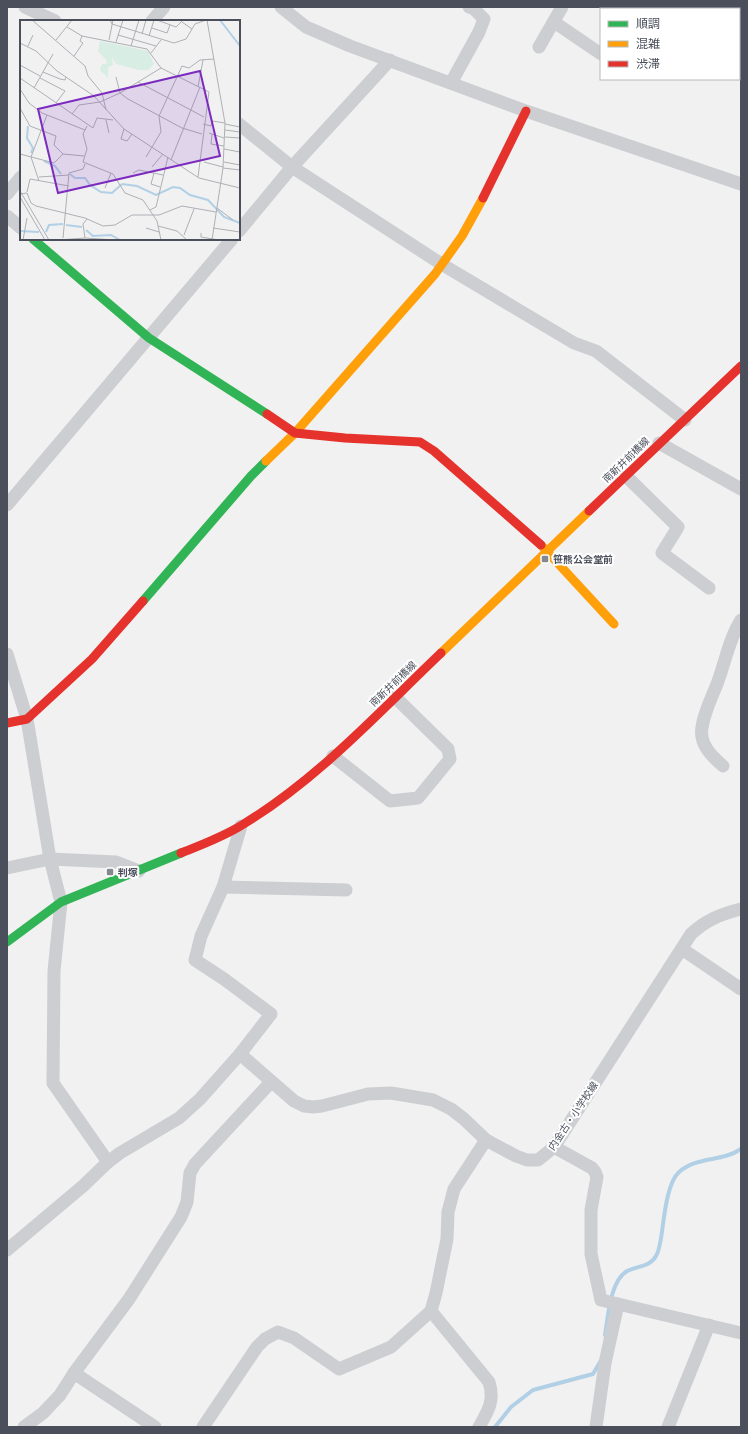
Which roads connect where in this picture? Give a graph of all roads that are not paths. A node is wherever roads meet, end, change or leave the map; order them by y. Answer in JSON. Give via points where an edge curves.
{"nodes":[{"id":1,"x":25,"y":7,"type":"edge"},
{"id":2,"x":164,"y":7,"type":"edge"},
{"id":3,"x":281,"y":7,"type":"edge"},
{"id":4,"x":469,"y":7,"type":"edge"},
{"id":5,"x":562,"y":7,"type":"edge"},
{"id":6,"x":53,"y":20,"type":"edge"},
{"id":7,"x":153,"y":20,"type":"edge"},
{"id":8,"x":554,"y":22,"type":"junction"},
{"id":9,"x":539,"y":47,"type":"dead end"},
{"id":10,"x":600,"y":53,"type":"edge"},
{"id":11,"x":390,"y":60,"type":"junction"},
{"id":12,"x":451,"y":83,"type":"junction"},
{"id":13,"x":526,"y":111,"type":"junction"},
{"id":14,"x":240,"y":125,"type":"edge"},
{"id":15,"x":292,"y":167,"type":"junction"},
{"id":16,"x":20,"y":178,"type":"edge"},
{"id":17,"x":741,"y":184,"type":"edge"},
{"id":18,"x":7,"y":194,"type":"edge"},
{"id":19,"x":7,"y":216,"type":"edge"},
{"id":20,"x":20,"y":227,"type":"edge"},
{"id":21,"x":240,"y":230,"type":"edge"},
{"id":22,"x":34,"y":240,"type":"edge"},
{"id":23,"x":231,"y":240,"type":"edge"},
{"id":24,"x":443,"y":265,"type":"junction"},
{"id":25,"x":149,"y":338,"type":"junction"},
{"id":26,"x":741,"y":366,"type":"edge"},
{"id":27,"x":685,"y":420,"type":"junction"},
{"id":28,"x":295,"y":433,"type":"junction"},
{"id":29,"x":658,"y":443,"type":"junction"},
{"id":30,"x":626,"y":476,"type":"junction"},
{"id":31,"x":741,"y":489,"type":"edge"},
{"id":32,"x":7,"y":505,"type":"edge"},
{"id":33,"x":547,"y":552,"type":"junction"},
{"id":34,"x":709,"y":588,"type":"dead end"},
{"id":35,"x":741,"y":620,"type":"edge"},
{"id":36,"x":614,"y":624,"type":"dead end"},
{"id":37,"x":7,"y":654,"type":"edge"},
{"id":38,"x":395,"y":697,"type":"junction"},
{"id":39,"x":27,"y":719,"type":"junction"},
{"id":40,"x":7,"y":722,"type":"edge"},
{"id":41,"x":333,"y":756,"type":"junction"},
{"id":42,"x":723,"y":766,"type":"dead end"},
{"id":43,"x":242,"y":826,"type":"junction"},
{"id":44,"x":50,"y":860,"type":"junction"},
{"id":45,"x":7,"y":868,"type":"edge"},
{"id":46,"x":139,"y":871,"type":"junction"},
{"id":47,"x":224,"y":887,"type":"junction"},
{"id":48,"x":346,"y":890,"type":"dead end"},
{"id":49,"x":61,"y":902,"type":"junction"},
{"id":50,"x":741,"y":909,"type":"edge"},
{"id":51,"x":7,"y":942,"type":"edge"},
{"id":52,"x":682,"y":949,"type":"junction"},
{"id":53,"x":741,"y":989,"type":"edge"},
{"id":54,"x":240,"y":1054,"type":"junction"},
{"id":55,"x":271,"y":1082,"type":"junction"},
{"id":56,"x":486,"y":1140,"type":"junction"},
{"id":57,"x":554,"y":1147,"type":"junction"},
{"id":58,"x":108,"y":1162,"type":"junction"},
{"id":59,"x":7,"y":1250,"type":"edge"},
{"id":60,"x":618,"y":1304,"type":"junction"},
{"id":61,"x":431,"y":1311,"type":"junction"},
{"id":62,"x":709,"y":1325,"type":"junction"},
{"id":63,"x":741,"y":1333,"type":"edge"},
{"id":64,"x":74,"y":1373,"type":"junction"},
{"id":65,"x":24,"y":1427,"type":"edge"},
{"id":66,"x":155,"y":1427,"type":"edge"},
{"id":67,"x":203,"y":1427,"type":"edge"},
{"id":68,"x":479,"y":1427,"type":"edge"},
{"id":69,"x":596,"y":1427,"type":"edge"},
{"id":70,"x":668,"y":1427,"type":"edge"}],
"edges":[{"from":1,"to":6,"type":"street"},
{"from":2,"to":7,"type":"street"},
{"from":3,"to":11,"type":"street","via":[[306,27]]},
{"from":4,"to":12,"type":"street","via":[[484,19]]},
{"from":5,"to":8,"type":"street"},
{"from":8,"to":9,"type":"street"},
{"from":8,"to":10,"type":"street"},
{"from":11,"to":12,"type":"street"},
{"from":11,"to":15,"type":"street"},
{"from":12,"to":13,"type":"street"},
{"from":13,"to":17,"type":"street"},
{"from":13,"to":24,"type":"street","via":[[476,212]]},
{"from":14,"to":15,"type":"street"},
{"from":15,"to":21,"type":"street"},
{"from":15,"to":24,"type":"street"},
{"from":16,"to":18,"type":"street"},
{"from":19,"to":20,"type":"street"},
{"from":22,"to":25,"type":"street"},
{"from":23,"to":25,"type":"street"},
{"from":24,"to":27,"type":"street","via":[[574,343],[596,351]]},
{"from":24,"to":28,"type":"street"},
{"from":25,"to":28,"type":"street"},
{"from":25,"to":32,"type":"street"},
{"from":26,"to":27,"type":"street","name":"南新井前橋線"},
{"from":27,"to":29,"type":"street","name":"南新井前橋線"},
{"from":28,"to":33,"type":"street","via":[[420,442],[434,451]]},
{"from":28,"to":39,"type":"street","via":[[251,476],[92,659]]},
{"from":29,"to":30,"type":"street","name":"南新井前橋線"},
{"from":29,"to":31,"type":"street"},
{"from":30,"to":33,"type":"street","name":"南新井前橋線"},
{"from":30,"to":34,"type":"street","via":[[678,527],[662,553]]},
{"from":33,"to":36,"type":"street"},
{"from":33,"to":38,"type":"street","name":"南新井前橋線"},
{"from":35,"to":42,"type":"street","via":[[707,707],[701,735],[704,746]]},
{"from":37,"to":39,"type":"street"},
{"from":38,"to":41,"type":"street","name":"南新井前橋線"},
{"from":38,"to":41,"type":"street","via":[[448,749],[450,759],[418,798],[390,801]]},
{"from":39,"to":40,"type":"street"},
{"from":39,"to":44,"type":"street"},
{"from":41,"to":43,"type":"street","name":"南新井前橋線","via":[[284,798]]},
{"from":43,"to":46,"type":"street","name":"南新井前橋線"},
{"from":43,"to":47,"type":"street"},
{"from":44,"to":45,"type":"street"},
{"from":44,"to":46,"type":"street","via":[[116,862]]},
{"from":44,"to":49,"type":"street"},
{"from":46,"to":49,"type":"street","name":"南新井前橋線"},
{"from":47,"to":48,"type":"street"},
{"from":47,"to":54,"type":"street","via":[[201,936],[195,960],[271,1014]]},
{"from":49,"to":51,"type":"street","name":"南新井前橋線"},
{"from":49,"to":58,"type":"street","via":[[54,972],[52,1083]]},
{"from":50,"to":52,"type":"street","name":"内金古・小学校線","via":[[706,921],[691,934]]},
{"from":52,"to":53,"type":"street"},
{"from":52,"to":57,"type":"street","name":"内金古・小学校線"},
{"from":54,"to":55,"type":"street","name":"内金古・小学校線"},
{"from":54,"to":58,"type":"street","via":[[200,1099],[179,1118],[120,1152]]},
{"from":55,"to":56,"type":"street","name":"内金古・小学校線","via":[[304,1106],[322,1106],[368,1094],[391,1093],[432,1100],[464,1119]]},
{"from":55,"to":64,"type":"street","via":[[195,1164],[190,1173],[187,1202],[181,1217],[129,1299]]},
{"from":56,"to":57,"type":"street","name":"内金古・小学校線","via":[[527,1160],[538,1160]]},
{"from":56,"to":61,"type":"street","via":[[454,1189],[448,1212],[448,1239]]},
{"from":57,"to":60,"type":"street","via":[[595,1172],[591,1210],[591,1254],[601,1300]]},
{"from":58,"to":59,"type":"street"},
{"from":60,"to":62,"type":"street"},
{"from":60,"to":69,"type":"street","via":[[605,1363]]},
{"from":61,"to":67,"type":"street","via":[[391,1346],[340,1369],[294,1338],[278,1332],[257,1347]]},
{"from":61,"to":68,"type":"street","via":[[489,1382],[492,1394],[489,1410]]},
{"from":62,"to":63,"type":"street"},
{"from":62,"to":70,"type":"street"},
{"from":64,"to":65,"type":"street","via":[[60,1395],[43,1413]]},
{"from":64,"to":66,"type":"street"}]}
